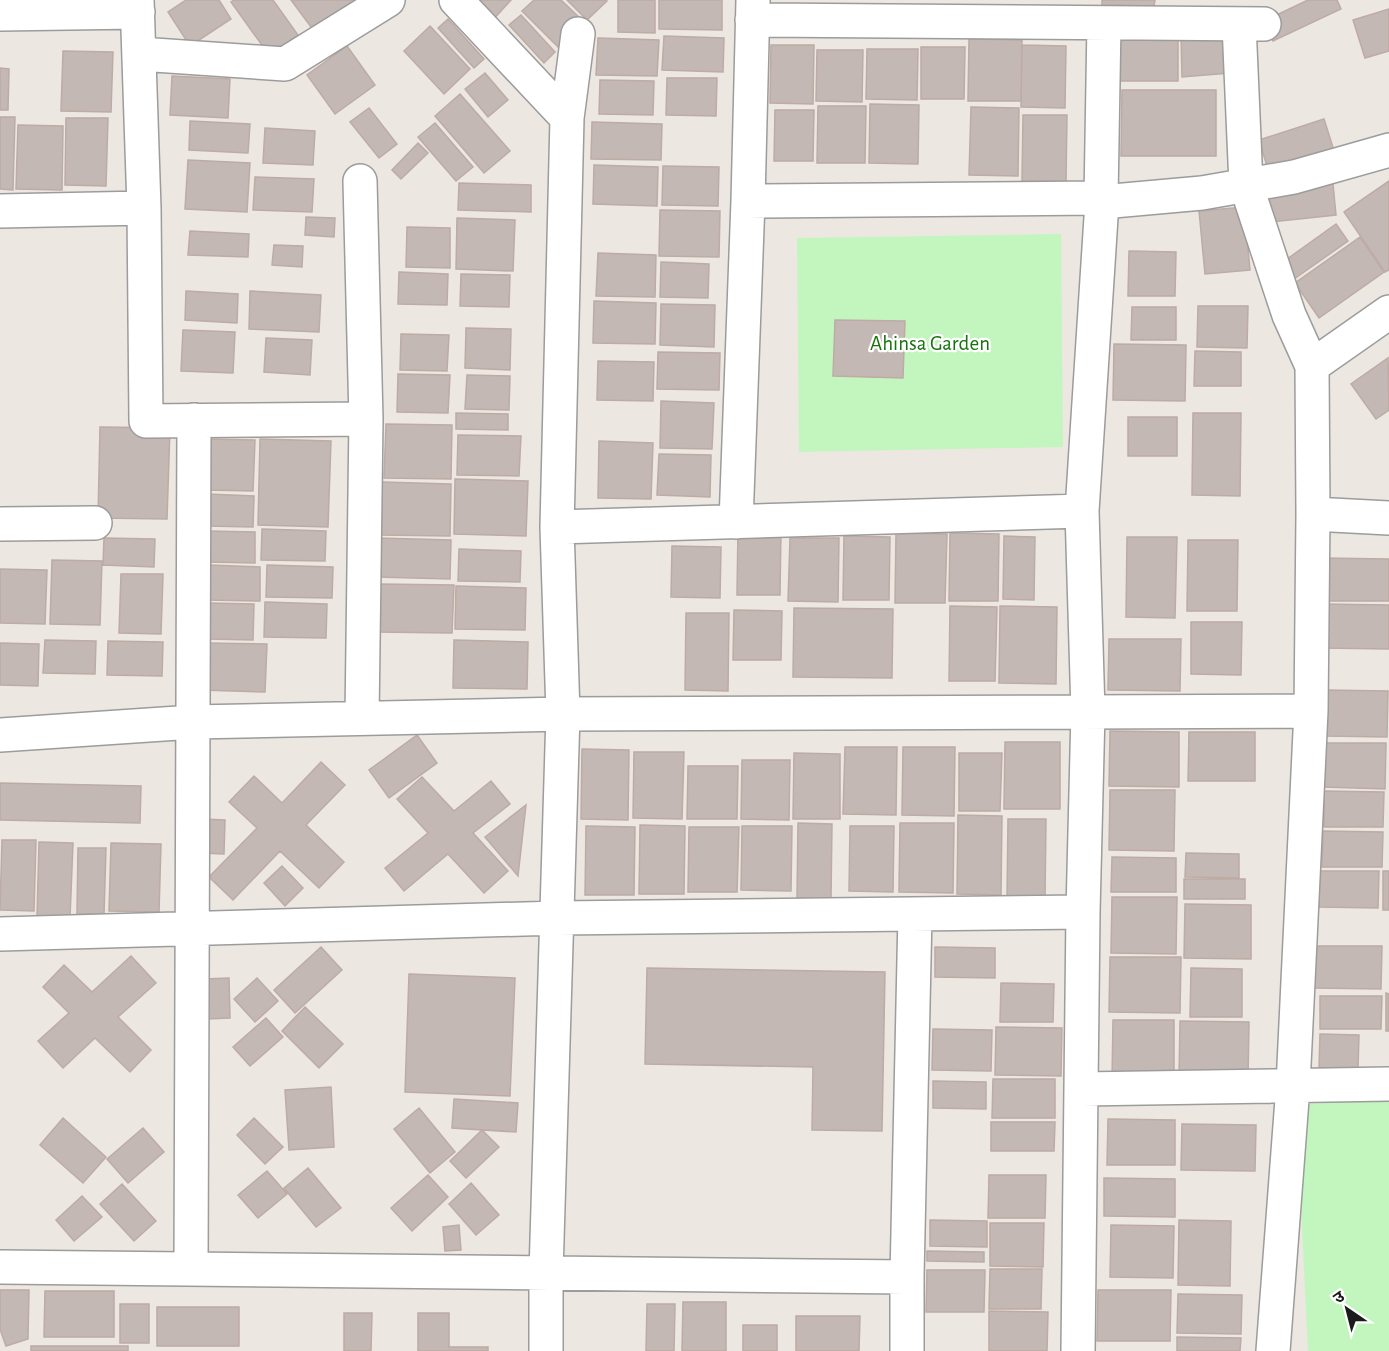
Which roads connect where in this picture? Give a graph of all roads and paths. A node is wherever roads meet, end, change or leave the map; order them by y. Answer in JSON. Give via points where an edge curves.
{"nodes":[{"id":1,"x":388,"y":0,"type":"edge"},
{"id":2,"x":456,"y":0,"type":"edge"},
{"id":3,"x":138,"y":6,"type":"edge"},
{"id":4,"x":7,"y":9,"type":"edge"},
{"id":5,"x":752,"y":10,"type":"edge"},
{"id":6,"x":1104,"y":23,"type":"junction"},
{"id":7,"x":578,"y":34,"type":"dead end"},
{"id":8,"x":140,"y":54,"type":"junction"},
{"id":9,"x":567,"y":118,"type":"junction"},
{"id":10,"x":1389,"y":150,"type":"edge"},
{"id":11,"x":360,"y":180,"type":"dead end"},
{"id":12,"x":1246,"y":185,"type":"junction"},
{"id":13,"x":1102,"y":200,"type":"junction"},
{"id":14,"x":748,"y":201,"type":"junction"},
{"id":15,"x":144,"y":208,"type":"junction"},
{"id":16,"x":0,"y":211,"type":"edge"},
{"id":17,"x":1389,"y":312,"type":"edge"},
{"id":18,"x":1312,"y":366,"type":"junction"},
{"id":19,"x":366,"y":419,"type":"junction"},
{"id":20,"x":194,"y":420,"type":"junction"},
{"id":21,"x":1082,"y":512,"type":"junction"},
{"id":22,"x":1313,"y":514,"type":"junction"},
{"id":23,"x":1389,"y":518,"type":"edge"},
{"id":24,"x":736,"y":522,"type":"junction"},
{"id":25,"x":95,"y":523,"type":"dead end"},
{"id":26,"x":0,"y":524,"type":"edge"},
{"id":27,"x":557,"y":527,"type":"junction"},
{"id":28,"x":1311,"y":711,"type":"junction"},
{"id":29,"x":1088,"y":712,"type":"junction"},
{"id":30,"x":563,"y":714,"type":"junction"},
{"id":31,"x":362,"y":718,"type":"junction"},
{"id":32,"x":194,"y":722,"type":"junction"},
{"id":33,"x":0,"y":735,"type":"edge"},
{"id":34,"x":1083,"y":912,"type":"junction"},
{"id":35,"x":915,"y":914,"type":"junction"},
{"id":36,"x":557,"y":918,"type":"junction"},
{"id":37,"x":193,"y":928,"type":"junction"},
{"id":38,"x":0,"y":934,"type":"edge"},
{"id":39,"x":1389,"y":1084,"type":"edge"},
{"id":40,"x":1293,"y":1086,"type":"junction"},
{"id":41,"x":1082,"y":1089,"type":"junction"},
{"id":42,"x":0,"y":1267,"type":"edge"},
{"id":43,"x":190,"y":1269,"type":"junction"},
{"id":44,"x":546,"y":1273,"type":"junction"},
{"id":45,"x":907,"y":1277,"type":"junction"},
{"id":46,"x":546,"y":1351,"type":"edge"},
{"id":47,"x":907,"y":1351,"type":"edge"},
{"id":48,"x":1078,"y":1351,"type":"edge"},
{"id":49,"x":1273,"y":1351,"type":"edge"}],
"edges":[{"from":1,"to":8,"type":"street","via":[[285,64]]},
{"from":2,"to":9,"type":"street"},
{"from":3,"to":4,"type":"street"},
{"from":3,"to":8,"type":"street"},
{"from":5,"to":6,"type":"street"},
{"from":5,"to":14,"type":"street"},
{"from":6,"to":12,"type":"street","via":[[1251,24]]},
{"from":6,"to":13,"type":"street"},
{"from":7,"to":9,"type":"street"},
{"from":8,"to":15,"type":"street"},
{"from":9,"to":27,"type":"street"},
{"from":10,"to":12,"type":"street","via":[[1294,177]]},
{"from":11,"to":19,"type":"street"},
{"from":12,"to":13,"type":"street","via":[[1202,193]]},
{"from":12,"to":18,"type":"street","via":[[1289,315]]},
{"from":13,"to":14,"type":"street"},
{"from":13,"to":21,"type":"street"},
{"from":14,"to":24,"type":"street"},
{"from":15,"to":16,"type":"street"},
{"from":15,"to":20,"type":"street","via":[[146,421]]},
{"from":17,"to":18,"type":"street"},
{"from":18,"to":22,"type":"street"},
{"from":19,"to":20,"type":"street"},
{"from":19,"to":31,"type":"street"},
{"from":20,"to":32,"type":"street"},
{"from":21,"to":24,"type":"street"},
{"from":21,"to":29,"type":"street"},
{"from":22,"to":23,"type":"street"},
{"from":22,"to":28,"type":"street"},
{"from":24,"to":27,"type":"street"},
{"from":25,"to":26,"type":"street"},
{"from":27,"to":30,"type":"street"},
{"from":28,"to":29,"type":"street"},
{"from":28,"to":40,"type":"street"},
{"from":29,"to":30,"type":"street"},
{"from":29,"to":34,"type":"street"},
{"from":30,"to":31,"type":"street"},
{"from":30,"to":36,"type":"street"},
{"from":31,"to":32,"type":"street"},
{"from":32,"to":33,"type":"street"},
{"from":32,"to":37,"type":"street"},
{"from":34,"to":35,"type":"street"},
{"from":34,"to":41,"type":"street"},
{"from":35,"to":36,"type":"street"},
{"from":35,"to":45,"type":"street"},
{"from":36,"to":37,"type":"street"},
{"from":36,"to":44,"type":"street"},
{"from":37,"to":38,"type":"street"},
{"from":37,"to":43,"type":"street"},
{"from":39,"to":40,"type":"street"},
{"from":40,"to":41,"type":"street"},
{"from":40,"to":49,"type":"street"},
{"from":41,"to":48,"type":"street"},
{"from":42,"to":43,"type":"street"},
{"from":43,"to":44,"type":"street"},
{"from":44,"to":45,"type":"street"},
{"from":44,"to":46,"type":"street"},
{"from":45,"to":47,"type":"street"}]}
